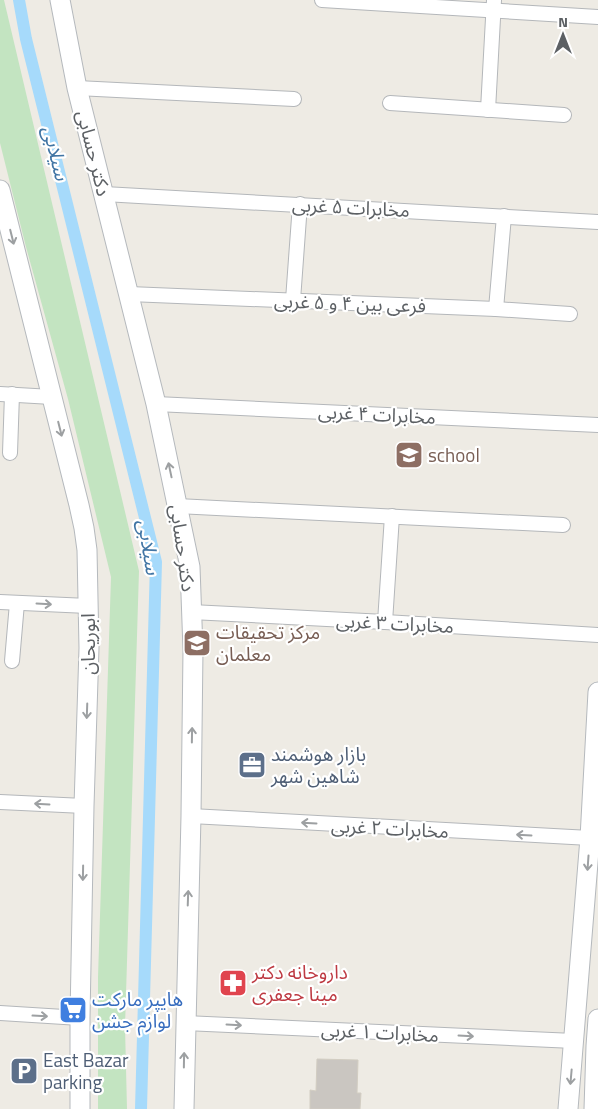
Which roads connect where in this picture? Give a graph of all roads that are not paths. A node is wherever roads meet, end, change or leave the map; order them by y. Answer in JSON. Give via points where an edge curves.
{"nodes":[{"id":1,"x":60,"y":0,"type":"edge"},
{"id":2,"x":322,"y":0,"type":"edge"},
{"id":3,"x":494,"y":5,"type":"edge"},
{"id":4,"x":598,"y":17,"type":"edge"},
{"id":5,"x":77,"y":88,"type":"junction"},
{"id":6,"x":294,"y":99,"type":"dead end"},
{"id":7,"x":390,"y":103,"type":"dead end"},
{"id":8,"x":488,"y":110,"type":"junction"},
{"id":9,"x":564,"y":115,"type":"dead end"},
{"id":10,"x":0,"y":190,"type":"edge"},
{"id":11,"x":104,"y":194,"type":"junction"},
{"id":12,"x":300,"y":204,"type":"junction"},
{"id":13,"x":504,"y":216,"type":"junction"},
{"id":14,"x":598,"y":222,"type":"edge"},
{"id":15,"x":129,"y":294,"type":"junction"},
{"id":16,"x":293,"y":300,"type":"junction"},
{"id":17,"x":496,"y":309,"type":"junction"},
{"id":18,"x":570,"y":314,"type":"dead end"},
{"id":19,"x":6,"y":394,"type":"edge"},
{"id":20,"x":52,"y":397,"type":"junction"},
{"id":21,"x":156,"y":404,"type":"junction"},
{"id":22,"x":598,"y":425,"type":"edge"},
{"id":23,"x":10,"y":452,"type":"dead end"},
{"id":24,"x":178,"y":506,"type":"junction"},
{"id":25,"x":392,"y":516,"type":"junction"},
{"id":26,"x":563,"y":525,"type":"dead end"},
{"id":27,"x":0,"y":602,"type":"edge"},
{"id":28,"x":17,"y":603,"type":"junction"},
{"id":29,"x":88,"y":606,"type":"junction"},
{"id":30,"x":191,"y":612,"type":"junction"},
{"id":31,"x":385,"y":622,"type":"junction"},
{"id":32,"x":598,"y":635,"type":"edge"},
{"id":33,"x":12,"y":661,"type":"dead end"},
{"id":34,"x":598,"y":692,"type":"edge"},
{"id":35,"x":0,"y":802,"type":"edge"},
{"id":36,"x":84,"y":806,"type":"junction"},
{"id":37,"x":191,"y":816,"type":"junction"},
{"id":38,"x":590,"y":838,"type":"junction"},
{"id":39,"x":0,"y":1014,"type":"edge"},
{"id":40,"x":80,"y":1018,"type":"junction"},
{"id":41,"x":598,"y":1019,"type":"edge"},
{"id":42,"x":185,"y":1023,"type":"junction"},
{"id":43,"x":574,"y":1041,"type":"junction"},
{"id":44,"x":597,"y":1046,"type":"edge"},
{"id":45,"x":80,"y":1109,"type":"edge"},
{"id":46,"x":184,"y":1109,"type":"edge"},
{"id":47,"x":568,"y":1109,"type":"edge"},
{"id":48,"x":594,"y":1109,"type":"edge"}],
"edges":[{"from":1,"to":5,"type":"main road","name":"دکتر حسابی"},
{"from":2,"to":3,"type":"street"},
{"from":3,"to":4,"type":"street"},
{"from":3,"to":8,"type":"street"},
{"from":5,"to":6,"type":"street"},
{"from":5,"to":11,"type":"main road","name":"دکتر حسابی"},
{"from":7,"to":8,"type":"street"},
{"from":8,"to":9,"type":"street"},
{"from":10,"to":20,"type":"main road","name":"ابوریحان","one_way":true},
{"from":11,"to":12,"type":"street","name":"مخابرات ۵ غربی"},
{"from":11,"to":15,"type":"main road","name":"دکتر حسابی"},
{"from":12,"to":13,"type":"street","name":"مخابرات ۵ غربی"},
{"from":12,"to":16,"type":"street"},
{"from":13,"to":14,"type":"street","name":"مخابرات ۵ غربی"},
{"from":13,"to":17,"type":"street"},
{"from":15,"to":16,"type":"street","name":"فرعی بین ۴ و ۵ غربی"},
{"from":15,"to":21,"type":"main road","name":"دکتر حسابی"},
{"from":16,"to":17,"type":"street","name":"فرعی بین ۴ و ۵ غربی"},
{"from":17,"to":18,"type":"street","name":"فرعی بین ۴ و ۵ غربی"},
{"from":19,"to":20,"type":"street"},
{"from":19,"to":23,"type":"street"},
{"from":20,"to":29,"type":"main road","name":"ابوریحان","one_way":true,"via":[[84,528]]},
{"from":21,"to":22,"type":"street","name":"مخابرات ۴ غربی"},
{"from":24,"to":21,"type":"main road","name":"دکتر حسابی","one_way":true},
{"from":24,"to":25,"type":"street"},
{"from":24,"to":30,"type":"main road","name":"دکتر حسابی","via":[[190,567]]},
{"from":25,"to":26,"type":"street"},
{"from":25,"to":31,"type":"street"},
{"from":27,"to":28,"type":"street"},
{"from":28,"to":29,"type":"street","one_way":true},
{"from":28,"to":33,"type":"street"},
{"from":29,"to":36,"type":"main road","name":"ابوریحان","one_way":true},
{"from":30,"to":31,"type":"street","name":"مخابرات ۳ غربی"},
{"from":37,"to":30,"type":"main road","name":"دکتر حسابی","one_way":true},
{"from":31,"to":32,"type":"street","name":"مخابرات ۳ غربی"},
{"from":34,"to":38,"type":"main road"},
{"from":36,"to":35,"type":"street","one_way":true},
{"from":36,"to":40,"type":"main road","name":"ابوریحان","one_way":true},
{"from":38,"to":37,"type":"street","name":"مخابرات ۲ غربی","one_way":true},
{"from":42,"to":37,"type":"main road","name":"دکتر حسابی","one_way":true},
{"from":38,"to":43,"type":"main road","one_way":true},
{"from":39,"to":40,"type":"street","one_way":true},
{"from":40,"to":45,"type":"main road","name":"ابوریحان"},
{"from":41,"to":44,"type":"main road"},
{"from":42,"to":43,"type":"street","name":"مخابرات ۱ غربی","one_way":true},
{"from":46,"to":42,"type":"main road","name":"دکتر حسابی","one_way":true},
{"from":43,"to":47,"type":"main road","one_way":true},
{"from":44,"to":48,"type":"main road"}]}
